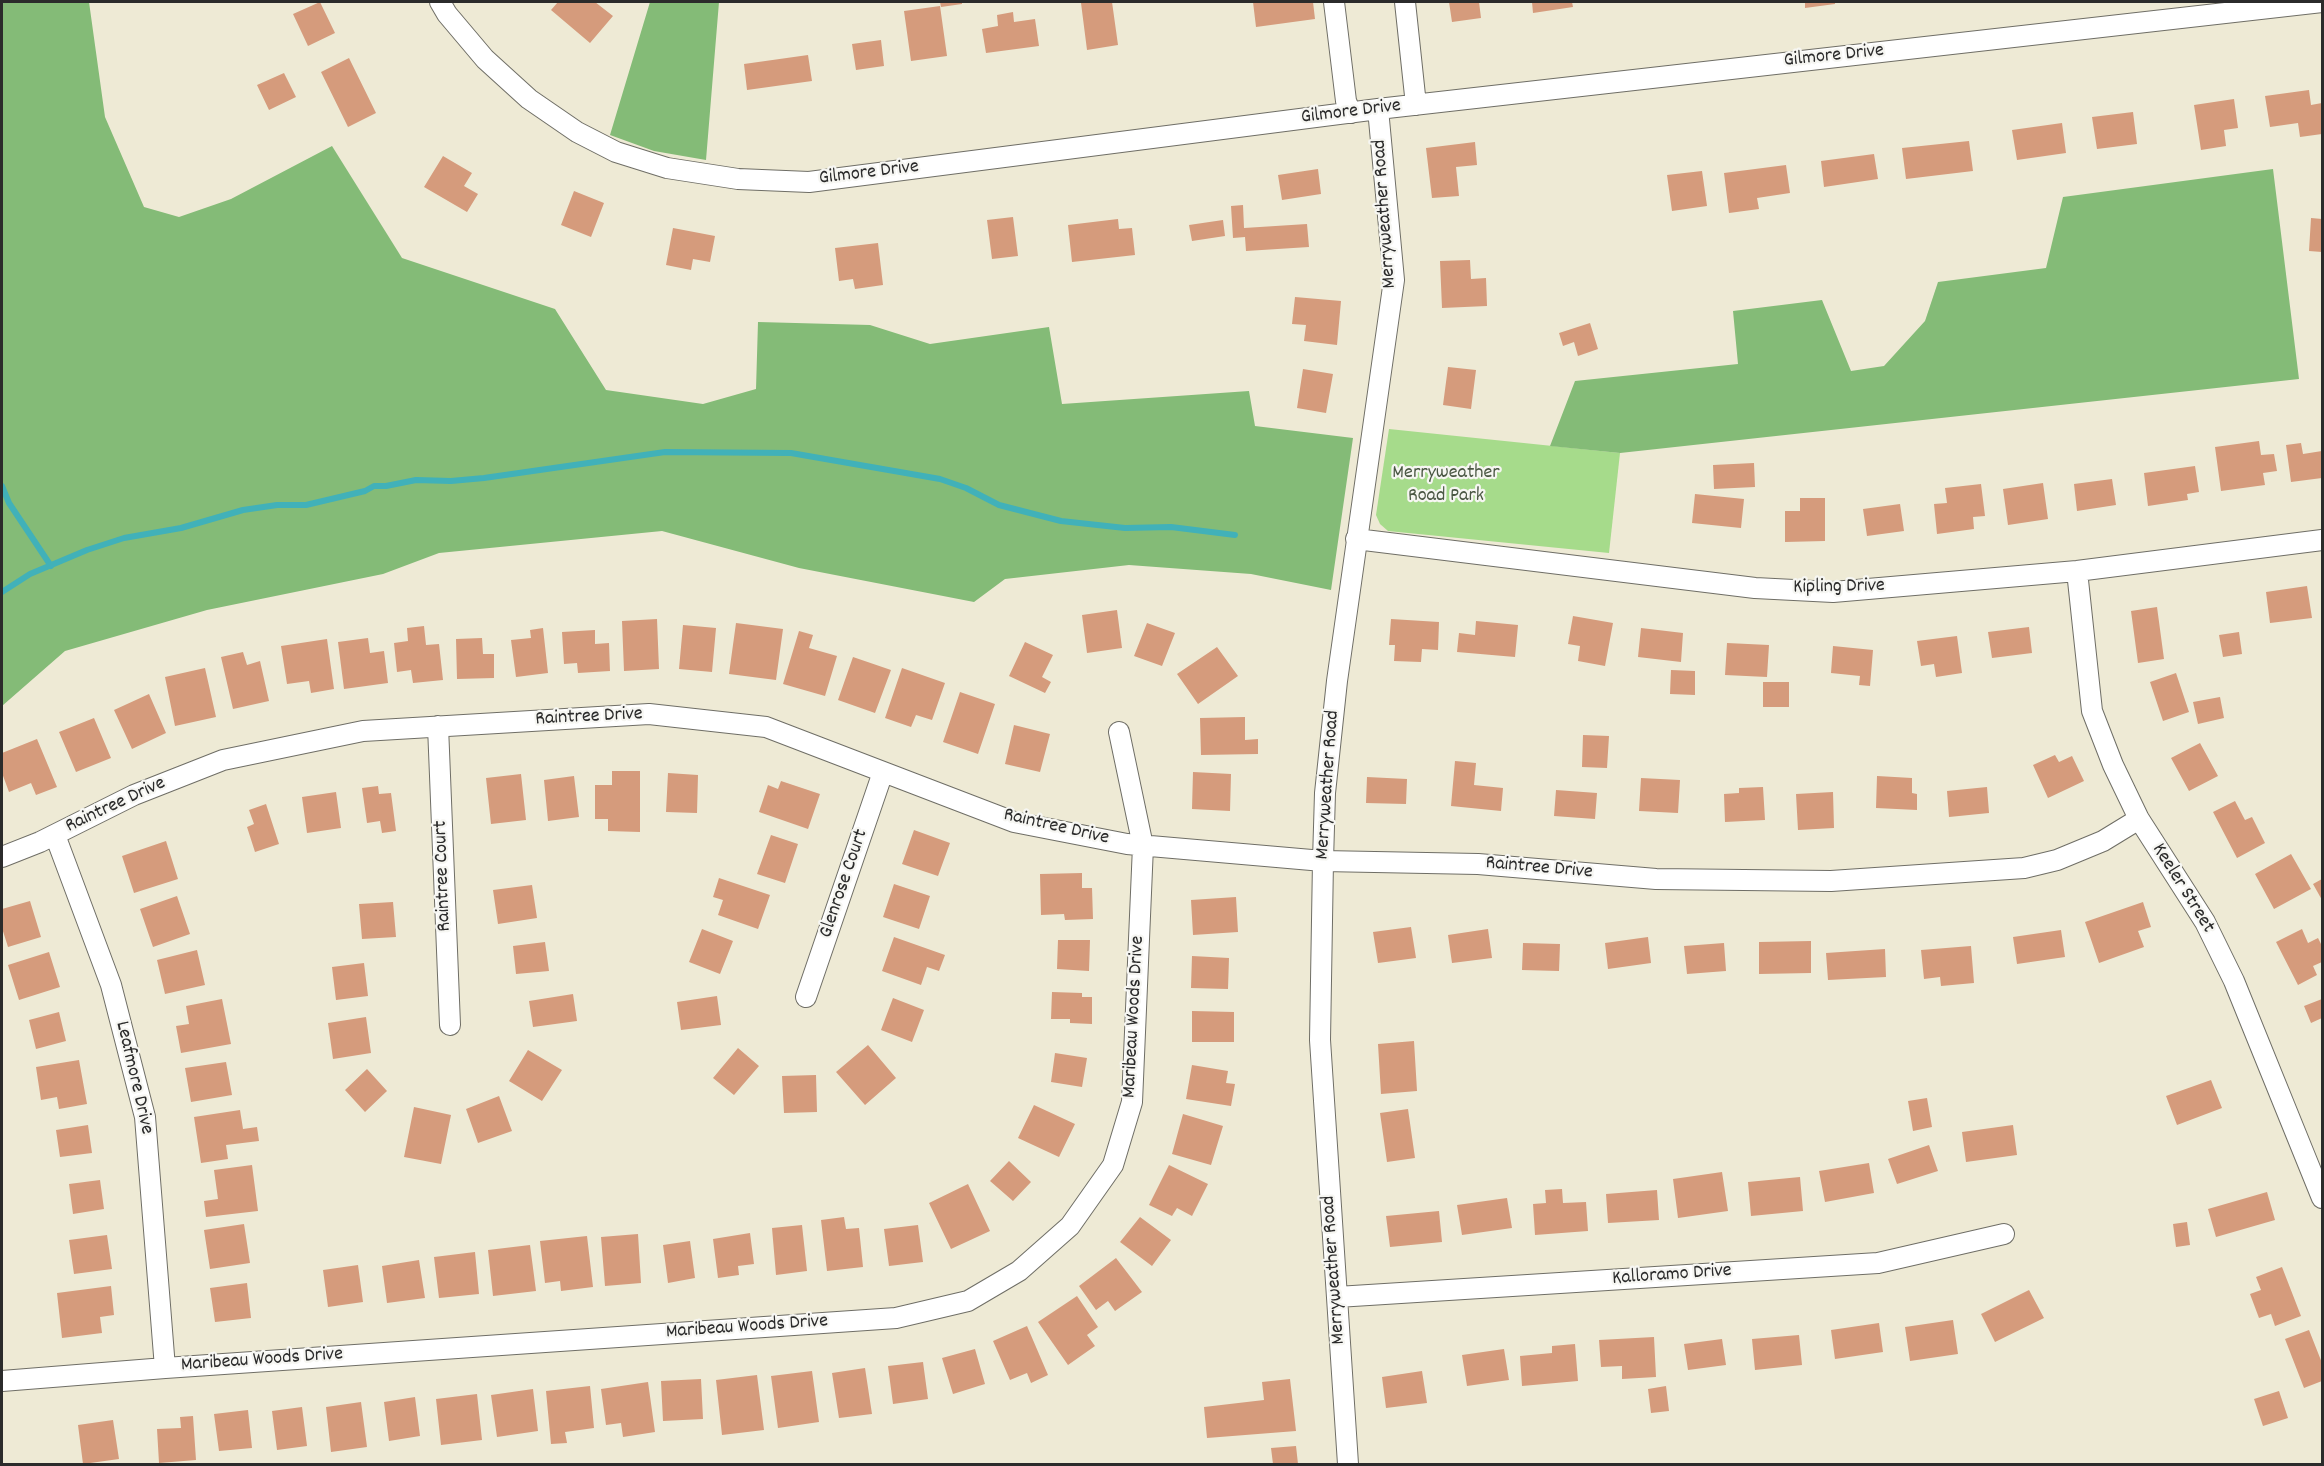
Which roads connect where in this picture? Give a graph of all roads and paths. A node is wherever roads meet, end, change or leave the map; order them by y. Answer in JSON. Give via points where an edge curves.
{"nodes":[{"id":1,"x":440,"y":2,"type":"edge"},
{"id":2,"x":1334,"y":2,"type":"edge"},
{"id":3,"x":1405,"y":2,"type":"edge"},
{"id":4,"x":2322,"y":2,"type":"edge"},
{"id":5,"x":1416,"y":105,"type":"junction"},
{"id":6,"x":1378,"y":109,"type":"junction"},
{"id":7,"x":1351,"y":113,"type":"junction"},
{"id":8,"x":1356,"y":539,"type":"junction"},
{"id":9,"x":2322,"y":540,"type":"edge"},
{"id":10,"x":2077,"y":572,"type":"junction"},
{"id":11,"x":438,"y":726,"type":"junction"},
{"id":12,"x":1119,"y":732,"type":"dead end"},
{"id":13,"x":883,"y":772,"type":"junction"},
{"id":14,"x":2139,"y":819,"type":"junction"},
{"id":15,"x":55,"y":835,"type":"junction"},
{"id":16,"x":1143,"y":846,"type":"junction"},
{"id":17,"x":2,"y":857,"type":"edge"},
{"id":18,"x":1323,"y":861,"type":"junction"},
{"id":19,"x":806,"y":997,"type":"dead end"},
{"id":20,"x":450,"y":1025,"type":"dead end"},
{"id":21,"x":2322,"y":1198,"type":"edge"},
{"id":22,"x":2004,"y":1234,"type":"dead end"},
{"id":23,"x":1337,"y":1297,"type":"junction"},
{"id":24,"x":165,"y":1368,"type":"junction"},
{"id":25,"x":2,"y":1381,"type":"edge"},
{"id":26,"x":1348,"y":1464,"type":"edge"}],
"edges":[{"from":1,"to":7,"type":"street","name":"Gilmore Drive","via":[[485,59],[529,99],[577,132],[616,152],[667,168],[738,179],[809,182]]},
{"from":2,"to":7,"type":"street","via":[[1346,101]]},
{"from":3,"to":5,"type":"street"},
{"from":4,"to":5,"type":"street","name":"Gilmore Drive"},
{"from":5,"to":6,"type":"street","name":"Gilmore Drive"},
{"from":6,"to":7,"type":"street","name":"Gilmore Drive"},
{"from":6,"to":8,"type":"street","name":"Merryweather Road","via":[[1394,280]]},
{"from":8,"to":10,"type":"street","name":"Kipling Drive","via":[[1755,588],[1833,592]]},
{"from":8,"to":18,"type":"street","name":"Merryweather Road","via":[[1336,681]]},
{"from":9,"to":10,"type":"street","name":"Kipling Drive"},
{"from":10,"to":14,"type":"street","name":"Keeler Street","via":[[2092,711]]},
{"from":11,"to":13,"type":"street","name":"Raintree Drive","via":[[649,714],[766,727]]},
{"from":11,"to":15,"type":"street","name":"Raintree Drive","via":[[363,731],[223,760],[134,795]]},
{"from":11,"to":20,"type":"street","name":"Raintree Court"},
{"from":12,"to":16,"type":"street","name":"Maribeau Woods Drive"},
{"from":13,"to":16,"type":"street","name":"Raintree Drive","via":[[1014,822]]},
{"from":13,"to":19,"type":"street","name":"Glenrose Court"},
{"from":14,"to":18,"type":"street","name":"Raintree Drive","via":[[2103,841],[2024,868],[1831,881],[1656,879],[1478,864]]},
{"from":14,"to":21,"type":"street","name":"Keeler Street","via":[[2205,922],[2234,981]]},
{"from":15,"to":17,"type":"street","name":"Raintree Drive"},
{"from":15,"to":24,"type":"street","name":"Leafmore Drive","via":[[111,985],[145,1117]]},
{"from":16,"to":18,"type":"street","name":"Raintree Drive"},
{"from":16,"to":24,"type":"street","name":"Maribeau Woods Drive","via":[[1132,1101],[1113,1165],[1070,1226],[1019,1271],[968,1301],[896,1318]]},
{"from":18,"to":23,"type":"street","name":"Merryweather Road","via":[[1320,1040]]},
{"from":22,"to":23,"type":"street","name":"Kalloramo Drive","via":[[1878,1263]]},
{"from":23,"to":26,"type":"street","name":"Merryweather Road"},
{"from":24,"to":25,"type":"street","name":"Maribeau Woods Drive"}]}
